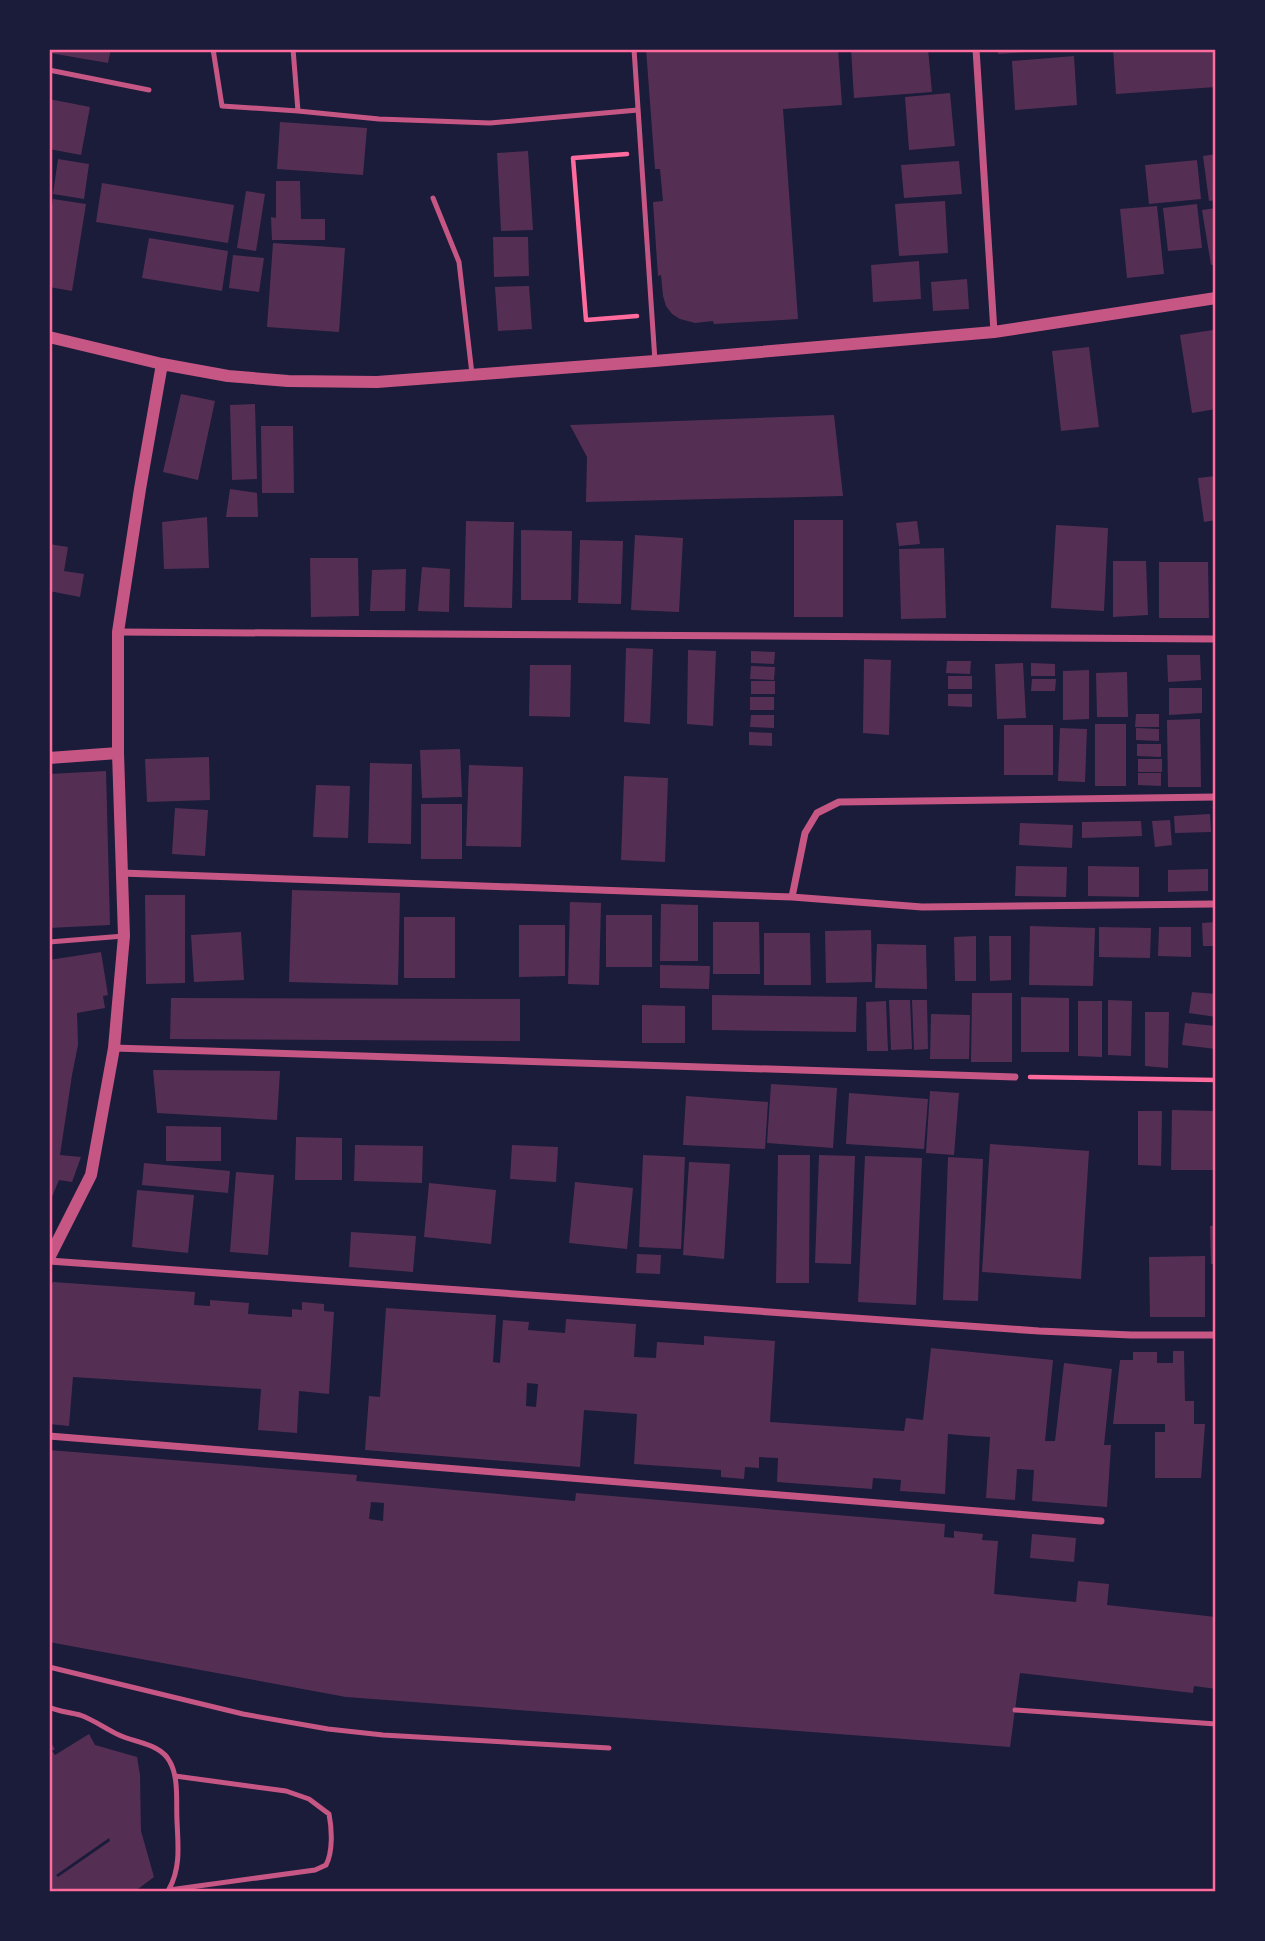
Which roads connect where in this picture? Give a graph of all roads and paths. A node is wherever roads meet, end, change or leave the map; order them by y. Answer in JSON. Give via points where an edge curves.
{"nodes":[{"id":1,"x":212,"y":49,"type":"edge"},
{"id":2,"x":293,"y":49,"type":"edge"},
{"id":3,"x":634,"y":49,"type":"edge"},
{"id":4,"x":976,"y":49,"type":"edge"},
{"id":5,"x":49,"y":70,"type":"edge"},
{"id":6,"x":149,"y":90,"type":"dead end"},
{"id":7,"x":638,"y":110,"type":"junction"},
{"id":8,"x":298,"y":111,"type":"junction"},
{"id":9,"x":641,"y":153,"type":"junction"},
{"id":10,"x":433,"y":198,"type":"dead end"},
{"id":11,"x":1216,"y":298,"type":"edge"},
{"id":12,"x":652,"y":314,"type":"junction"},
{"id":13,"x":994,"y":332,"type":"junction"},
{"id":14,"x":49,"y":337,"type":"edge"},
{"id":15,"x":655,"y":361,"type":"junction"},
{"id":16,"x":162,"y":364,"type":"junction"},
{"id":17,"x":472,"y":375,"type":"junction"},
{"id":18,"x":118,"y":632,"type":"junction"},
{"id":19,"x":1216,"y":639,"type":"edge"},
{"id":20,"x":118,"y":753,"type":"junction"},
{"id":21,"x":49,"y":758,"type":"edge"},
{"id":22,"x":1216,"y":797,"type":"edge"},
{"id":23,"x":121,"y":873,"type":"junction"},
{"id":24,"x":792,"y":897,"type":"junction"},
{"id":25,"x":1216,"y":904,"type":"edge"},
{"id":26,"x":124,"y":936,"type":"junction"},
{"id":27,"x":49,"y":942,"type":"edge"},
{"id":28,"x":114,"y":1048,"type":"junction"},
{"id":29,"x":1015,"y":1077,"type":"joint"},
{"id":30,"x":1216,"y":1080,"type":"edge"},
{"id":31,"x":49,"y":1259,"type":"edge"},
{"id":32,"x":1216,"y":1335,"type":"edge"},
{"id":33,"x":49,"y":1436,"type":"edge"},
{"id":34,"x":1101,"y":1521,"type":"dead end"},
{"id":35,"x":49,"y":1667,"type":"edge"},
{"id":36,"x":49,"y":1707,"type":"edge"},
{"id":37,"x":1015,"y":1710,"type":"dead end"},
{"id":38,"x":1216,"y":1724,"type":"edge"},
{"id":39,"x":609,"y":1748,"type":"dead end"},
{"id":40,"x":175,"y":1776,"type":"junction"},
{"id":41,"x":168,"y":1891,"type":"edge"}],
"edges":[{"from":1,"to":8,"type":"lane","via":[[222,106]]},
{"from":2,"to":8,"type":"lane"},
{"from":3,"to":7,"type":"lane"},
{"from":4,"to":13,"type":"street"},
{"from":5,"to":6,"type":"lane"},
{"from":7,"to":8,"type":"lane","via":[[490,123],[379,120]]},
{"from":7,"to":9,"type":"lane"},
{"from":9,"to":12,"type":"lane"},
{"from":9,"to":12,"type":"path","via":[[573,158],[586,320]]},
{"from":10,"to":17,"type":"lane","via":[[459,262]]},
{"from":11,"to":13,"type":"street"},
{"from":12,"to":15,"type":"lane"},
{"from":13,"to":15,"type":"street"},
{"from":14,"to":16,"type":"street"},
{"from":15,"to":17,"type":"street"},
{"from":16,"to":17,"type":"street","via":[[288,381],[377,382]]},
{"from":16,"to":18,"type":"street"},
{"from":18,"to":19,"type":"street"},
{"from":18,"to":20,"type":"street"},
{"from":20,"to":21,"type":"street"},
{"from":20,"to":23,"type":"street"},
{"from":22,"to":24,"type":"street","via":[[839,802],[817,813],[805,833]]},
{"from":23,"to":24,"type":"street"},
{"from":23,"to":26,"type":"street"},
{"from":24,"to":25,"type":"street","via":[[922,907]]},
{"from":26,"to":27,"type":"lane"},
{"from":26,"to":28,"type":"street"},
{"from":28,"to":29,"type":"street"},
{"from":28,"to":31,"type":"street","via":[[91,1175]]},
{"from":29,"to":30,"type":"path"},
{"from":31,"to":32,"type":"street","via":[[1025,1331]]},
{"from":33,"to":34,"type":"street"},
{"from":35,"to":39,"type":"lane","via":[[328,1729]]},
{"from":36,"to":40,"type":"lane","via":[[79,1715],[163,1752]]},
{"from":37,"to":38,"type":"lane"},
{"from":40,"to":41,"type":"lane","via":[[178,1866]]},
{"from":40,"to":41,"type":"lane","via":[[286,1791],[309,1799],[329,1814],[330,1854],[326,1865],[315,1870]]}]}
